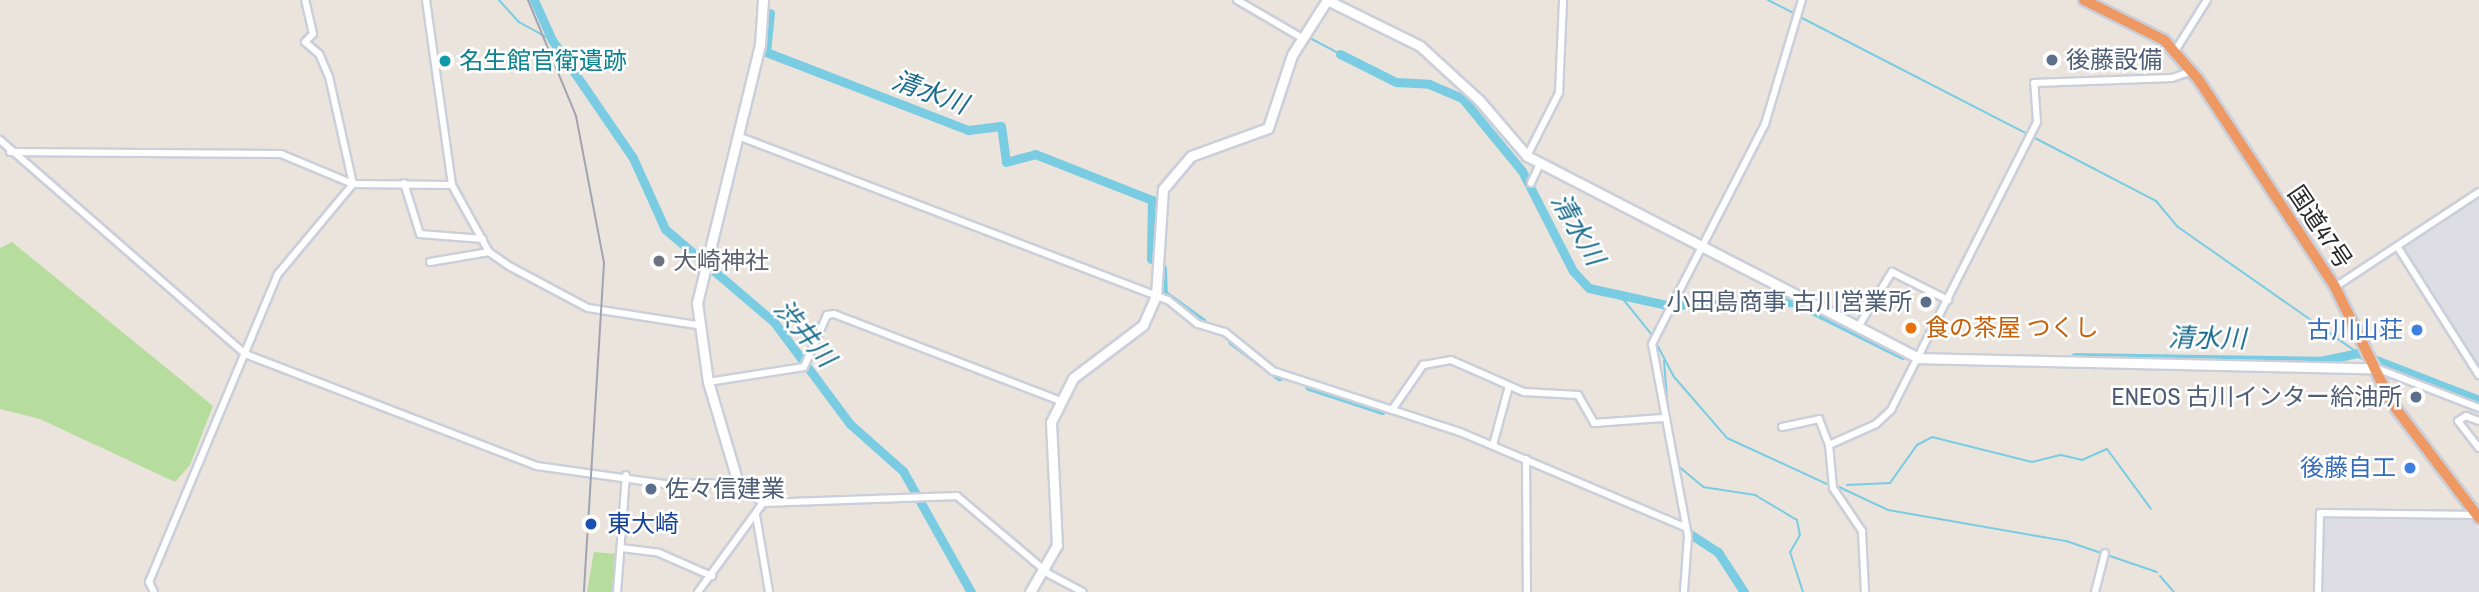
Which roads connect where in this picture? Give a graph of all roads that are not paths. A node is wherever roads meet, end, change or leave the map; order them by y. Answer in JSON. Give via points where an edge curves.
{"nodes":[{"id":1,"x":305,"y":0,"type":"edge"},
{"id":2,"x":426,"y":0,"type":"edge"},
{"id":3,"x":763,"y":0,"type":"edge"},
{"id":4,"x":1237,"y":0,"type":"edge"},
{"id":5,"x":1327,"y":0,"type":"edge"},
{"id":6,"x":1563,"y":0,"type":"edge"},
{"id":7,"x":1802,"y":0,"type":"edge"},
{"id":8,"x":2084,"y":0,"type":"edge"},
{"id":9,"x":2207,"y":0,"type":"edge"},
{"id":10,"x":1303,"y":36,"type":"junction"},
{"id":11,"x":2175,"y":51,"type":"junction"},
{"id":12,"x":2192,"y":71,"type":"junction"},
{"id":13,"x":738,"y":136,"type":"junction"},
{"id":14,"x":0,"y":140,"type":"edge"},
{"id":15,"x":10,"y":152,"type":"junction"},
{"id":16,"x":1527,"y":156,"type":"junction"},
{"id":17,"x":1540,"y":164,"type":"junction"},
{"id":18,"x":404,"y":183,"type":"junction"},
{"id":19,"x":1531,"y":183,"type":"dead end"},
{"id":20,"x":353,"y":184,"type":"junction"},
{"id":21,"x":452,"y":185,"type":"junction"},
{"id":22,"x":2479,"y":192,"type":"edge"},
{"id":23,"x":483,"y":239,"type":"junction"},
{"id":24,"x":2397,"y":246,"type":"junction"},
{"id":25,"x":1702,"y":248,"type":"junction"},
{"id":26,"x":489,"y":252,"type":"junction"},
{"id":27,"x":430,"y":262,"type":"dead end"},
{"id":28,"x":2335,"y":287,"type":"junction"},
{"id":29,"x":1156,"y":296,"type":"junction"},
{"id":30,"x":1948,"y":300,"type":"junction"},
{"id":31,"x":697,"y":325,"type":"junction"},
{"id":32,"x":1858,"y":327,"type":"junction"},
{"id":33,"x":245,"y":354,"type":"junction"},
{"id":34,"x":1919,"y":358,"type":"junction"},
{"id":35,"x":2373,"y":367,"type":"junction"},
{"id":36,"x":2479,"y":375,"type":"edge"},
{"id":37,"x":708,"y":382,"type":"junction"},
{"id":38,"x":1509,"y":386,"type":"junction"},
{"id":39,"x":1061,"y":401,"type":"junction"},
{"id":40,"x":2479,"y":408,"type":"edge"},
{"id":41,"x":1392,"y":410,"type":"junction"},
{"id":42,"x":1663,"y":418,"type":"junction"},
{"id":43,"x":2479,"y":421,"type":"edge"},
{"id":44,"x":1782,"y":427,"type":"dead end"},
{"id":45,"x":1493,"y":445,"type":"junction"},
{"id":46,"x":1829,"y":445,"type":"junction"},
{"id":47,"x":2479,"y":448,"type":"edge"},
{"id":48,"x":1526,"y":459,"type":"junction"},
{"id":49,"x":626,"y":475,"type":"junction"},
{"id":50,"x":738,"y":483,"type":"junction"},
{"id":51,"x":763,"y":503,"type":"junction"},
{"id":52,"x":757,"y":516,"type":"junction"},
{"id":53,"x":2478,"y":517,"type":"edge"},
{"id":54,"x":1685,"y":527,"type":"junction"},
{"id":55,"x":621,"y":548,"type":"junction"},
{"id":56,"x":2105,"y":553,"type":"dead end"},
{"id":57,"x":1045,"y":571,"type":"junction"},
{"id":58,"x":712,"y":576,"type":"junction"},
{"id":59,"x":154,"y":592,"type":"edge"},
{"id":60,"x":618,"y":592,"type":"edge"},
{"id":61,"x":698,"y":592,"type":"edge"},
{"id":62,"x":769,"y":592,"type":"edge"},
{"id":63,"x":1030,"y":592,"type":"edge"},
{"id":64,"x":1083,"y":592,"type":"edge"},
{"id":65,"x":1527,"y":592,"type":"edge"},
{"id":66,"x":1684,"y":592,"type":"edge"},
{"id":67,"x":1865,"y":592,"type":"edge"},
{"id":68,"x":2095,"y":592,"type":"edge"},
{"id":69,"x":2318,"y":592,"type":"edge"}],
"edges":[{"from":1,"to":20,"type":"street","via":[[313,34],[305,42],[319,54],[329,78]]},
{"from":2,"to":21,"type":"street"},
{"from":3,"to":13,"type":"street","via":[[760,45]]},
{"from":4,"to":10,"type":"street"},
{"from":5,"to":10,"type":"street"},
{"from":5,"to":16,"type":"street","via":[[1420,46],[1479,100]]},
{"from":6,"to":16,"type":"street","via":[[1559,93]]},
{"from":7,"to":25,"type":"street","via":[[1779,91]]},
{"from":8,"to":11,"type":"highway","name":"国道47号"},
{"from":9,"to":11,"type":"street"},
{"from":10,"to":29,"type":"street","via":[[1268,128],[1201,151],[1169,177],[1157,206]]},
{"from":11,"to":12,"type":"highway","name":"国道47号"},
{"from":12,"to":28,"type":"highway","name":"国道47号"},
{"from":12,"to":30,"type":"street","via":[[2172,78],[2038,80],[2033,87],[2039,115]]},
{"from":13,"to":29,"type":"street"},
{"from":13,"to":31,"type":"street","via":[[703,258]]},
{"from":14,"to":15,"type":"street"},
{"from":15,"to":20,"type":"street","via":[[281,154]]},
{"from":15,"to":33,"type":"street"},
{"from":16,"to":17,"type":"street"},
{"from":17,"to":19,"type":"street"},
{"from":17,"to":25,"type":"street"},
{"from":18,"to":20,"type":"street"},
{"from":18,"to":21,"type":"street"},
{"from":18,"to":23,"type":"street","via":[[420,234]]},
{"from":20,"to":33,"type":"street","via":[[278,274]]},
{"from":21,"to":23,"type":"street"},
{"from":22,"to":24,"type":"street"},
{"from":23,"to":26,"type":"street"},
{"from":24,"to":28,"type":"street"},
{"from":24,"to":36,"type":"street"},
{"from":25,"to":32,"type":"street"},
{"from":25,"to":42,"type":"street","via":[[1654,338]]},
{"from":26,"to":27,"type":"street"},
{"from":26,"to":31,"type":"street","via":[[588,307]]},
{"from":28,"to":35,"type":"highway","name":"国道47号"},
{"from":29,"to":39,"type":"street","via":[[1136,335],[1073,378]]},
{"from":29,"to":41,"type":"street","via":[[1198,324],[1215,325],[1273,371]]},
{"from":30,"to":32,"type":"street","via":[[1892,272]]},
{"from":30,"to":34,"type":"street"},
{"from":31,"to":37,"type":"street"},
{"from":32,"to":34,"type":"street"},
{"from":33,"to":49,"type":"street","via":[[537,466]]},
{"from":33,"to":59,"type":"street","via":[[149,582]]},
{"from":34,"to":35,"type":"street"},
{"from":34,"to":46,"type":"street","via":[[1884,418]]},
{"from":35,"to":40,"type":"street"},
{"from":35,"to":53,"type":"highway","name":"国道47号","via":[[2408,426]]},
{"from":37,"to":39,"type":"street","via":[[804,367],[811,361],[827,316],[834,314]]},
{"from":37,"to":50,"type":"street"},
{"from":38,"to":41,"type":"street","via":[[1455,360],[1426,362]]},
{"from":38,"to":42,"type":"street","via":[[1578,395],[1594,423]]},
{"from":38,"to":45,"type":"street"},
{"from":39,"to":57,"type":"street","via":[[1048,440],[1057,545]]},
{"from":41,"to":45,"type":"street"},
{"from":42,"to":54,"type":"street"},
{"from":43,"to":47,"type":"street","via":[[2466,415],[2458,421]]},
{"from":44,"to":46,"type":"street","via":[[1819,419]]},
{"from":45,"to":48,"type":"street"},
{"from":46,"to":67,"type":"street","via":[[1833,486],[1862,531]]},
{"from":48,"to":54,"type":"street"},
{"from":48,"to":65,"type":"street"},
{"from":49,"to":50,"type":"street","via":[[665,484]]},
{"from":49,"to":55,"type":"street"},
{"from":50,"to":51,"type":"street"},
{"from":51,"to":52,"type":"street"},
{"from":51,"to":57,"type":"street","via":[[950,494],[974,504]]},
{"from":52,"to":58,"type":"street"},
{"from":52,"to":62,"type":"street"},
{"from":53,"to":69,"type":"street","via":[[2320,513]]},
{"from":54,"to":66,"type":"street"},
{"from":55,"to":58,"type":"street","via":[[659,553]]},
{"from":55,"to":60,"type":"street"},
{"from":56,"to":68,"type":"street"},
{"from":57,"to":63,"type":"street"},
{"from":57,"to":64,"type":"street"},
{"from":58,"to":61,"type":"street"}]}
